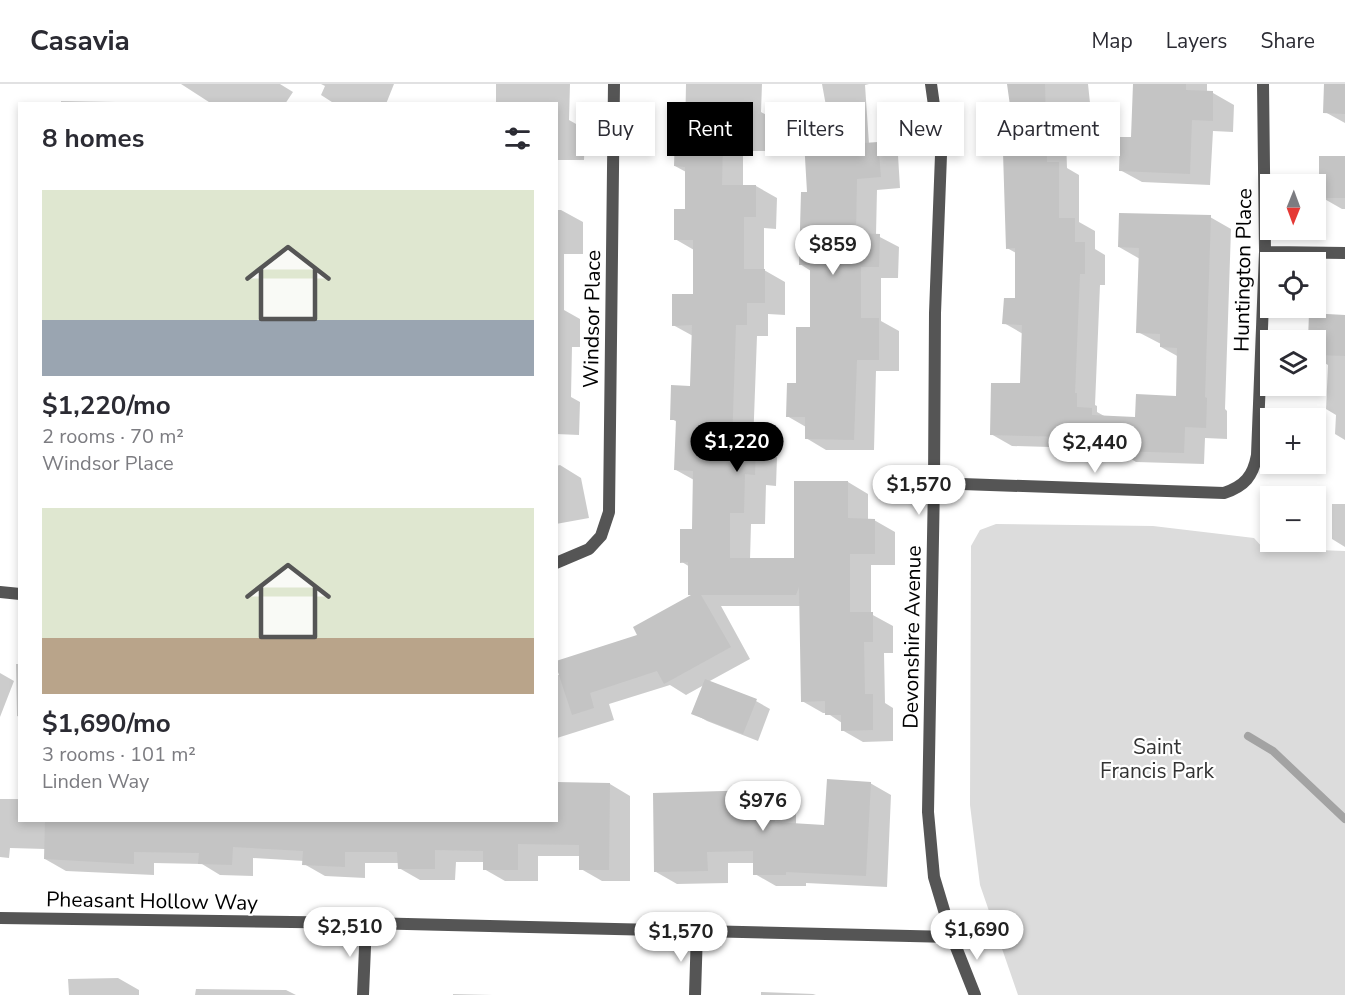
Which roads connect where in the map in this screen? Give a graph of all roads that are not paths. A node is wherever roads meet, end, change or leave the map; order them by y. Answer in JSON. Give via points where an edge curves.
{"nodes":[{"id":1,"x":614,"y":84,"type":"edge"},
{"id":2,"x":931,"y":84,"type":"edge"},
{"id":3,"x":1263,"y":84,"type":"edge"},
{"id":4,"x":1265,"y":252,"type":"edge"},
{"id":5,"x":1326,"y":254,"type":"edge"},
{"id":6,"x":1345,"y":254,"type":"edge"},
{"id":7,"x":1262,"y":318,"type":"edge"},
{"id":8,"x":934,"y":483,"type":"junction"},
{"id":9,"x":558,"y":562,"type":"edge"},
{"id":10,"x":0,"y":592,"type":"edge"},
{"id":11,"x":18,"y":594,"type":"edge"},
{"id":12,"x":0,"y":918,"type":"edge"},
{"id":13,"x":366,"y":923,"type":"junction"},
{"id":14,"x":697,"y":931,"type":"junction"},
{"id":15,"x":952,"y":937,"type":"junction"},
{"id":16,"x":363,"y":995,"type":"edge"},
{"id":17,"x":695,"y":995,"type":"edge"},
{"id":18,"x":975,"y":995,"type":"edge"}],
"edges":[{"from":1,"to":9,"type":"street","name":"Windsor Place","via":[[609,512],[601,536],[589,549]]},
{"from":2,"to":8,"type":"street","name":"Devonshire Avenue","via":[[941,155]]},
{"from":3,"to":4,"type":"street","name":"Huntington Place"},
{"from":5,"to":6,"type":"street"},
{"from":7,"to":8,"type":"street","name":"Huntington Place","via":[[1257,457],[1254,471],[1239,488],[1224,493]]},
{"from":8,"to":15,"type":"street","name":"Devonshire Avenue","via":[[928,812],[934,877]]},
{"from":10,"to":11,"type":"street"},
{"from":12,"to":13,"type":"street","name":"Pheasant Hollow Way"},
{"from":13,"to":14,"type":"street","name":"Pheasant Hollow Way"},
{"from":13,"to":16,"type":"street"},
{"from":14,"to":15,"type":"street","name":"Pheasant Hollow Way"},
{"from":14,"to":17,"type":"street"},
{"from":15,"to":18,"type":"street","name":"Devonshire Avenue"}]}
